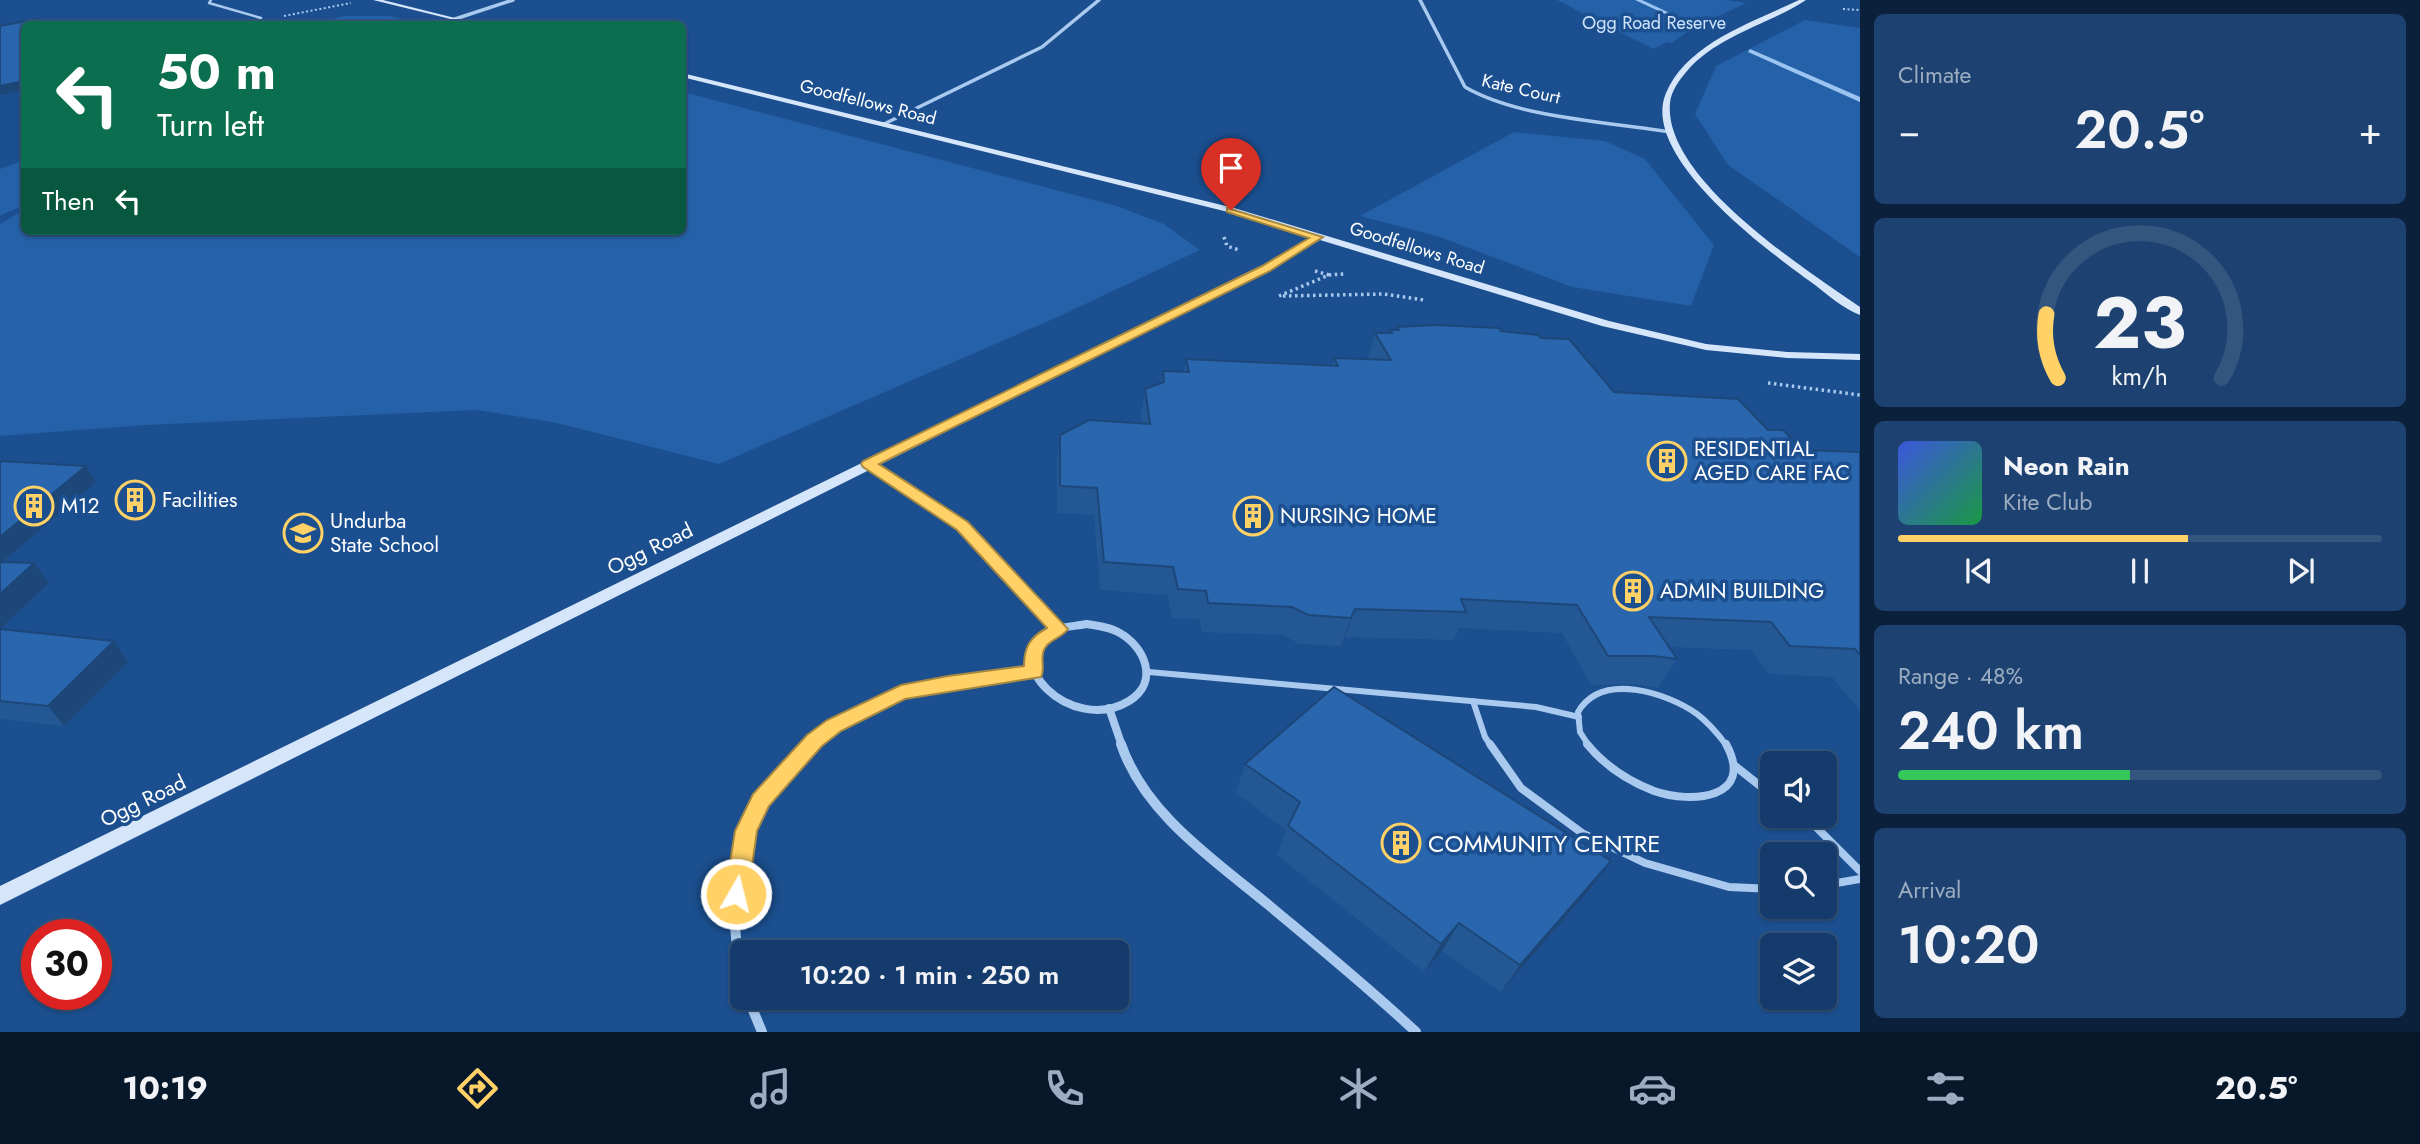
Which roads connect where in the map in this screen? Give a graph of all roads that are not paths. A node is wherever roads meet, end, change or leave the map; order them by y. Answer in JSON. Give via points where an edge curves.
{"nodes":[{"id":1,"x":211,"y":0,"type":"edge"},
{"id":2,"x":376,"y":0,"type":"edge"},
{"id":3,"x":513,"y":0,"type":"edge"},
{"id":4,"x":1099,"y":0,"type":"edge"},
{"id":5,"x":1420,"y":0,"type":"edge"},
{"id":6,"x":1803,"y":0,"type":"edge"},
{"id":7,"x":455,"y":19,"type":"junction"},
{"id":8,"x":260,"y":21,"type":"edge"},
{"id":9,"x":463,"y":21,"type":"edge"},
{"id":10,"x":686,"y":76,"type":"edge"},
{"id":11,"x":884,"y":124,"type":"junction"},
{"id":12,"x":1670,"y":132,"type":"junction"},
{"id":13,"x":1318,"y":237,"type":"junction"},
{"id":14,"x":1860,"y":312,"type":"edge"},
{"id":15,"x":1860,"y":357,"type":"edge"},
{"id":16,"x":868,"y":464,"type":"junction"},
{"id":17,"x":1059,"y":629,"type":"junction"},
{"id":18,"x":1034,"y":672,"type":"junction"},
{"id":19,"x":1149,"y":672,"type":"junction"},
{"id":20,"x":1473,"y":701,"type":"junction"},
{"id":21,"x":1109,"y":708,"type":"junction"},
{"id":22,"x":1579,"y":717,"type":"junction"},
{"id":23,"x":1735,"y":766,"type":"junction"},
{"id":24,"x":1760,"y":786,"type":"edge"},
{"id":25,"x":1817,"y":828,"type":"edge"},
{"id":26,"x":1860,"y":871,"type":"edge"},
{"id":27,"x":1860,"y":879,"type":"edge"},
{"id":28,"x":1837,"y":883,"type":"edge"},
{"id":29,"x":1760,"y":888,"type":"edge"},
{"id":30,"x":0,"y":896,"type":"edge"},
{"id":31,"x":739,"y":940,"type":"edge"},
{"id":32,"x":753,"y":1010,"type":"edge"},
{"id":33,"x":762,"y":1032,"type":"edge"},
{"id":34,"x":1416,"y":1032,"type":"edge"}],
"edges":[{"from":1,"to":8,"type":"lane","via":[[209,4]]},
{"from":2,"to":7,"type":"street"},
{"from":3,"to":7,"type":"street"},
{"from":4,"to":11,"type":"street","via":[[1042,47]]},
{"from":5,"to":12,"type":"street","name":"Kate Court","via":[[1472,94]]},
{"from":6,"to":12,"type":"street","via":[[1728,38],[1686,70],[1666,103]]},
{"from":7,"to":9,"type":"street"},
{"from":10,"to":11,"type":"street","name":"Goodfellows Road"},
{"from":11,"to":13,"type":"street","name":"Goodfellows Road","via":[[1231,210]]},
{"from":12,"to":14,"type":"street","via":[[1682,159],[1711,195],[1775,251]]},
{"from":13,"to":15,"type":"street","name":"Goodfellows Road","via":[[1606,324],[1706,347]]},
{"from":13,"to":16,"type":"street","name":"Ogg Road","via":[[1266,268]]},
{"from":16,"to":17,"type":"street","via":[[962,526]]},
{"from":16,"to":30,"type":"street","name":"Ogg Road"},
{"from":17,"to":18,"type":"street","via":[[1033,651]]},
{"from":17,"to":19,"type":"street","via":[[1087,624],[1123,635],[1137,645]]},
{"from":18,"to":21,"type":"street","via":[[1047,692],[1063,702],[1081,709]]},
{"from":18,"to":31,"type":"street","via":[[901,692],[834,725],[807,747],[761,800],[746,831],[736,894]]},
{"from":19,"to":20,"type":"lane"},
{"from":19,"to":21,"type":"street","via":[[1135,698]]},
{"from":20,"to":22,"type":"lane"},
{"from":20,"to":29,"type":"lane","via":[[1485,737],[1521,788],[1582,833],[1645,863],[1730,887]]},
{"from":21,"to":34,"type":"street","via":[[1125,755],[1150,796],[1180,830]]},
{"from":22,"to":23,"type":"lane","via":[[1578,708],[1601,690],[1642,690],[1668,698],[1714,729],[1729,747]]},
{"from":22,"to":23,"type":"lane","via":[[1584,739],[1597,756],[1643,787],[1699,798],[1719,793],[1732,782]]},
{"from":23,"to":24,"type":"lane"},
{"from":25,"to":26,"type":"lane"},
{"from":27,"to":28,"type":"lane"},
{"from":32,"to":33,"type":"street"}]}
